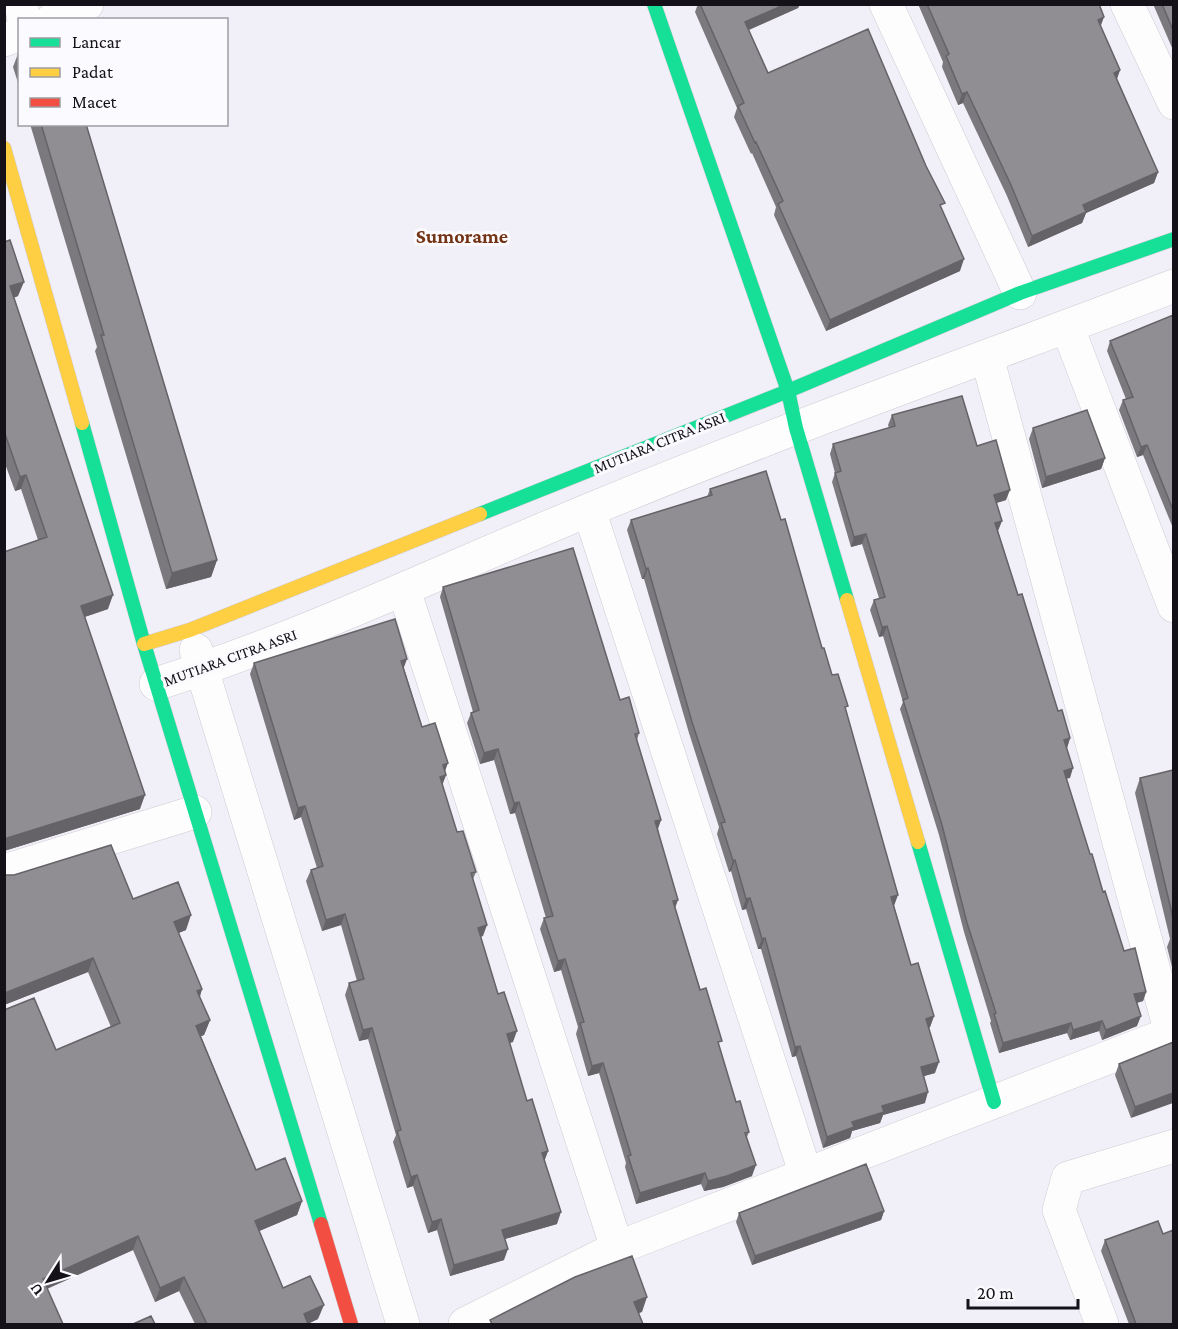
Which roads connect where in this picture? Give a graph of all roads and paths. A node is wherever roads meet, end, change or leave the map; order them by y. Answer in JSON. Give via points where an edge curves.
{"nodes":[{"id":1,"x":87,"y":4,"type":"edge"},
{"id":2,"x":654,"y":4,"type":"edge"},
{"id":3,"x":886,"y":4,"type":"edge"},
{"id":4,"x":1127,"y":4,"type":"edge"},
{"id":5,"x":56,"y":18,"type":"edge"},
{"id":6,"x":1173,"y":103,"type":"edge"},
{"id":7,"x":4,"y":148,"type":"edge"},
{"id":8,"x":1173,"y":239,"type":"edge"},
{"id":9,"x":1173,"y":286,"type":"edge"},
{"id":10,"x":1020,"y":293,"type":"junction"},
{"id":11,"x":1067,"y":326,"type":"junction"},
{"id":12,"x":987,"y":357,"type":"junction"},
{"id":13,"x":788,"y":391,"type":"junction"},
{"id":14,"x":796,"y":428,"type":"junction"},
{"id":15,"x":589,"y":510,"type":"junction"},
{"id":16,"x":404,"y":590,"type":"junction"},
{"id":17,"x":1173,"y":606,"type":"edge"},
{"id":18,"x":190,"y":630,"type":"junction"},
{"id":19,"x":144,"y":644,"type":"junction"},
{"id":20,"x":202,"y":670,"type":"junction"},
{"id":21,"x":156,"y":684,"type":"junction"},
{"id":22,"x":195,"y":812,"type":"junction"},
{"id":23,"x":4,"y":871,"type":"edge"},
{"id":24,"x":1172,"y":1033,"type":"edge"},
{"id":25,"x":994,"y":1102,"type":"junction"},
{"id":26,"x":1173,"y":1146,"type":"edge"},
{"id":27,"x":806,"y":1175,"type":"junction"},
{"id":28,"x":617,"y":1248,"type":"junction"},
{"id":29,"x":351,"y":1324,"type":"edge"},
{"id":30,"x":403,"y":1324,"type":"edge"},
{"id":31,"x":465,"y":1324,"type":"edge"},
{"id":32,"x":1102,"y":1324,"type":"edge"}],
"edges":[{"from":1,"to":5,"type":"street"},
{"from":2,"to":13,"type":"street"},
{"from":3,"to":10,"type":"street"},
{"from":4,"to":6,"type":"street"},
{"from":7,"to":19,"type":"street"},
{"from":8,"to":10,"type":"street","name":"MUTIARA CITRA ASRI"},
{"from":9,"to":11,"type":"street","name":"MUTIARA CITRA ASRI"},
{"from":10,"to":13,"type":"street","name":"MUTIARA CITRA ASRI"},
{"from":11,"to":12,"type":"street","name":"MUTIARA CITRA ASRI"},
{"from":11,"to":17,"type":"street"},
{"from":12,"to":14,"type":"street","name":"MUTIARA CITRA ASRI"},
{"from":12,"to":24,"type":"street"},
{"from":13,"to":14,"type":"street"},
{"from":13,"to":18,"type":"street","name":"MUTIARA CITRA ASRI"},
{"from":14,"to":15,"type":"street","name":"MUTIARA CITRA ASRI"},
{"from":14,"to":25,"type":"street"},
{"from":15,"to":16,"type":"street","name":"MUTIARA CITRA ASRI"},
{"from":15,"to":27,"type":"street"},
{"from":16,"to":20,"type":"street","name":"MUTIARA CITRA ASRI"},
{"from":16,"to":28,"type":"street"},
{"from":18,"to":19,"type":"street","name":"MUTIARA CITRA ASRI"},
{"from":18,"to":20,"type":"street"},
{"from":19,"to":21,"type":"street"},
{"from":20,"to":21,"type":"street","name":"MUTIARA CITRA ASRI"},
{"from":20,"to":30,"type":"street"},
{"from":21,"to":22,"type":"street"},
{"from":22,"to":23,"type":"street"},
{"from":22,"to":29,"type":"street"},
{"from":24,"to":25,"type":"street"},
{"from":25,"to":27,"type":"street"},
{"from":26,"to":32,"type":"street","via":[[1068,1178],[1059,1210]]},
{"from":27,"to":28,"type":"street"},
{"from":28,"to":31,"type":"street"}]}
